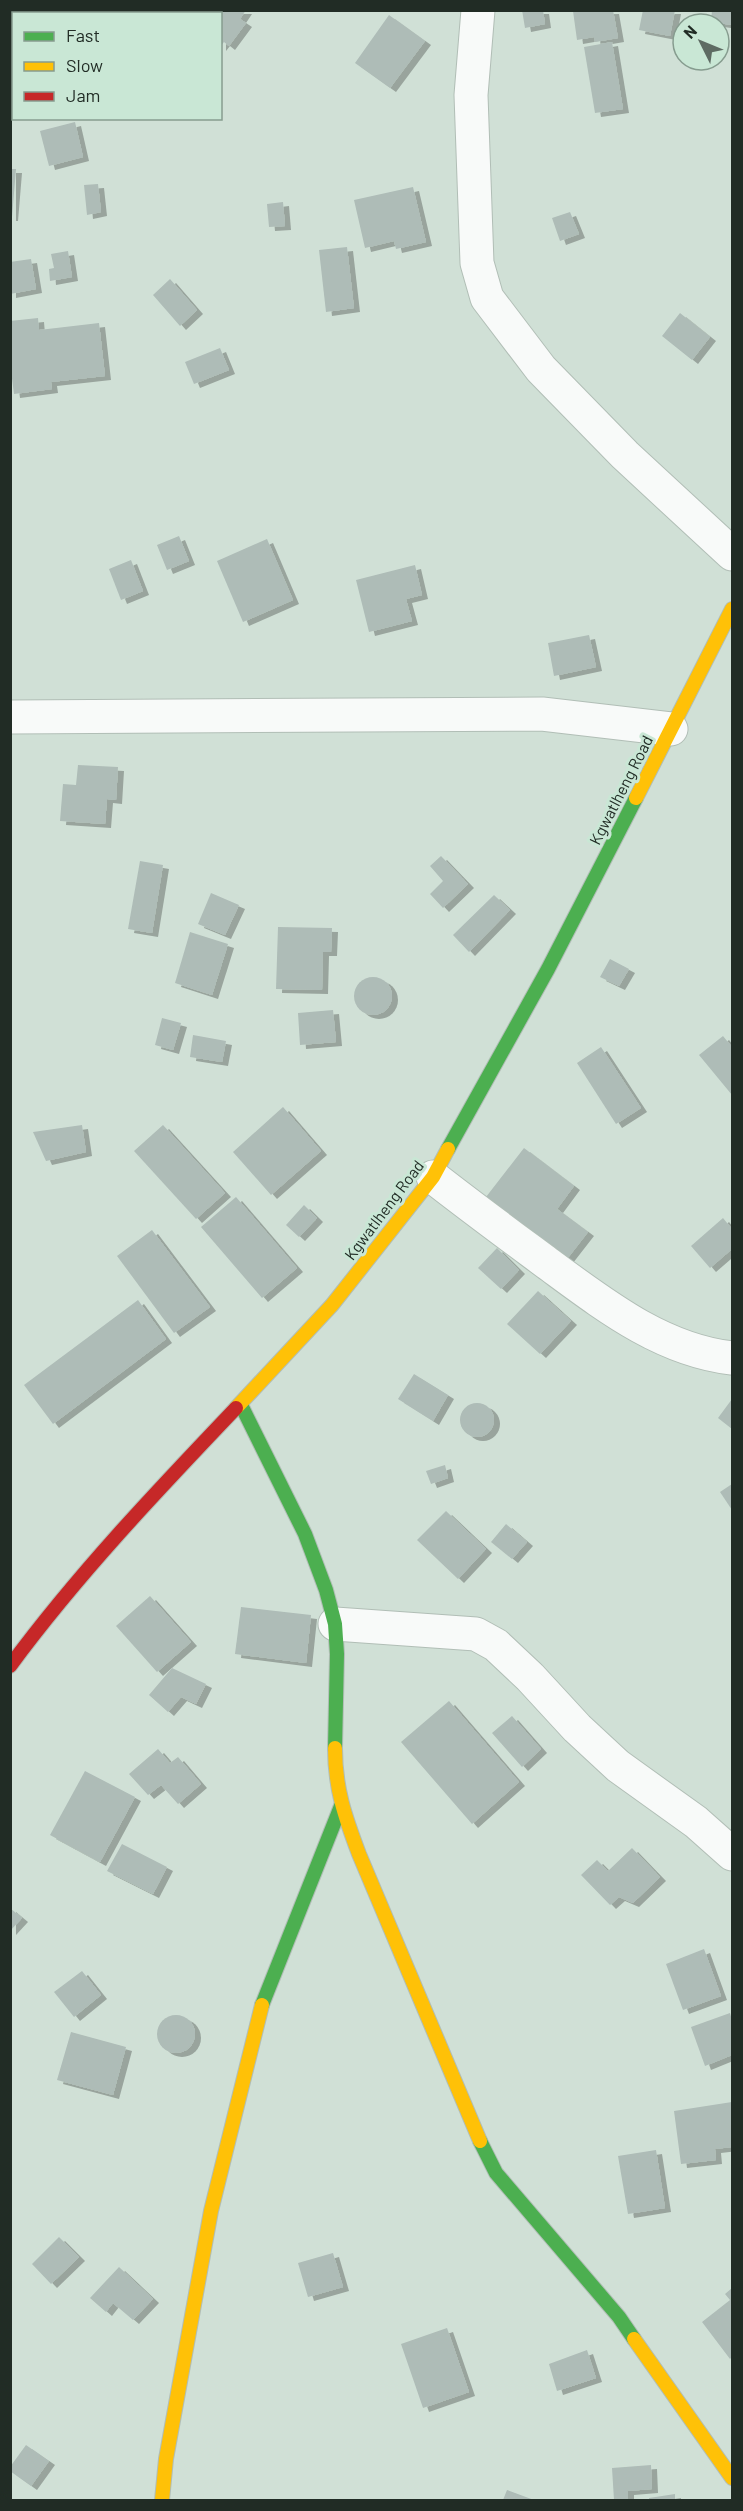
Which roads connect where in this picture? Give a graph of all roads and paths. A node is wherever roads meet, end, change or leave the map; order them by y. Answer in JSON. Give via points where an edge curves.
{"nodes":[{"id":1,"x":478,"y":10,"type":"edge"},
{"id":2,"x":732,"y":554,"type":"edge"},
{"id":3,"x":732,"y":609,"type":"edge"},
{"id":4,"x":10,"y":717,"type":"edge"},
{"id":5,"x":671,"y":729,"type":"junction"},
{"id":6,"x":433,"y":1177,"type":"junction"},
{"id":7,"x":732,"y":1358,"type":"edge"},
{"id":8,"x":241,"y":1405,"type":"junction"},
{"id":9,"x":335,"y":1624,"type":"junction"},
{"id":10,"x":10,"y":1666,"type":"edge"},
{"id":11,"x":341,"y":1806,"type":"junction"},
{"id":12,"x":732,"y":1854,"type":"edge"},
{"id":13,"x":732,"y":2478,"type":"edge"},
{"id":14,"x":162,"y":2500,"type":"edge"}],
"edges":[{"from":1,"to":2,"type":"street","via":[[471,95],[477,263],[488,298],[541,369],[625,455]]},
{"from":3,"to":5,"type":"street","name":"Kgwatlheng Road"},
{"from":4,"to":5,"type":"street","via":[[542,714]]},
{"from":5,"to":6,"type":"street","name":"Kgwatlheng Road","via":[[548,969]]},
{"from":6,"to":7,"type":"street","via":[[614,1312],[668,1340]]},
{"from":6,"to":8,"type":"street","name":"Kgwatlheng Road","via":[[332,1305]]},
{"from":8,"to":9,"type":"street","via":[[305,1534]]},
{"from":8,"to":10,"type":"street","name":"Kgwatlheng Road","via":[[125,1526],[43,1621]]},
{"from":9,"to":11,"type":"street","via":[[335,1773]]},
{"from":9,"to":12,"type":"street","via":[[476,1634],[486,1638],[618,1766],[696,1822]]},
{"from":11,"to":13,"type":"street","via":[[496,2173],[619,2317]]},
{"from":11,"to":14,"type":"street","via":[[256,2022],[211,2211],[166,2458]]}]}
